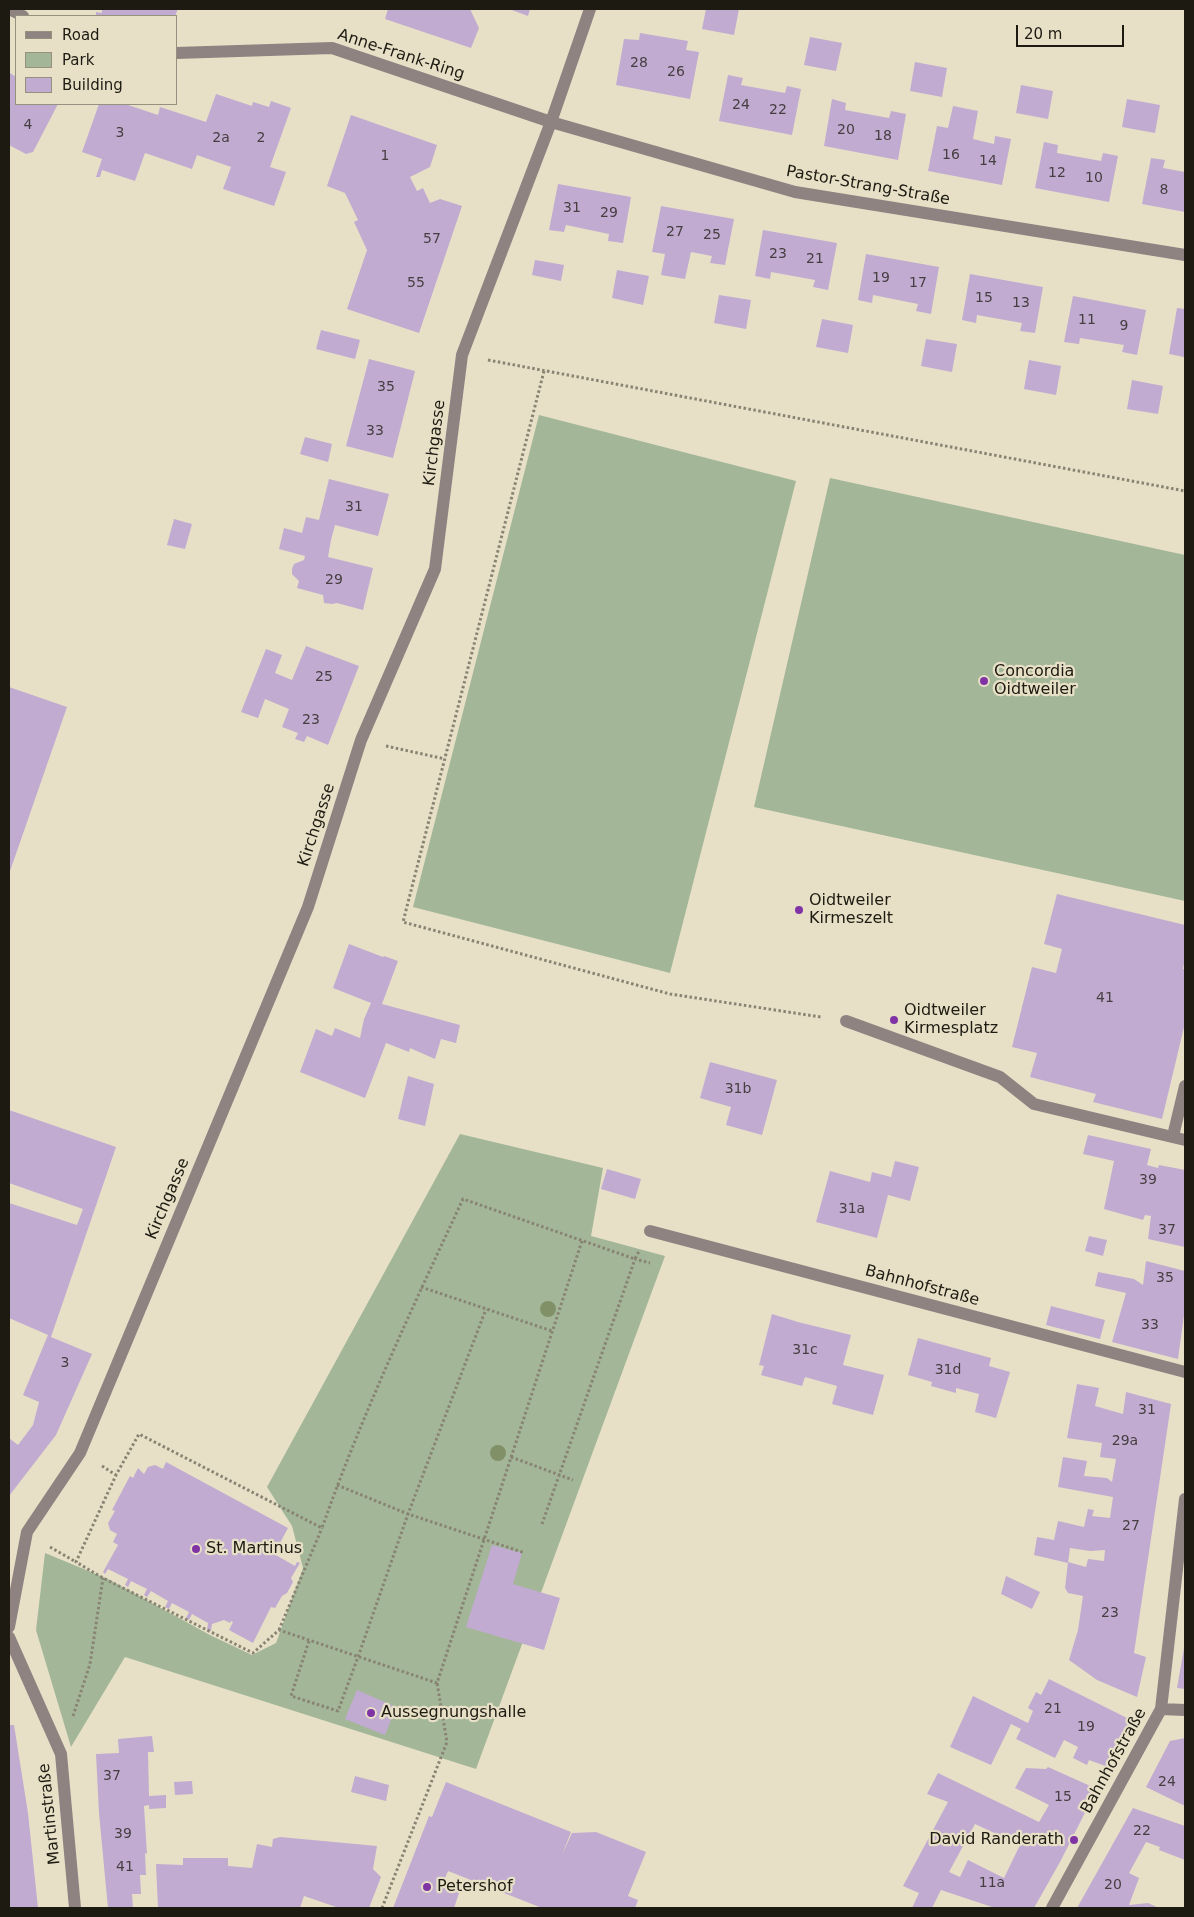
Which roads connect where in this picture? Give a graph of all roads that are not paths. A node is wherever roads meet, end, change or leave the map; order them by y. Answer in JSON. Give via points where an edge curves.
{"nodes":[{"id":1,"x":9,"y":9,"type":"edge"},
{"id":2,"x":590,"y":9,"type":"edge"},
{"id":3,"x":22,"y":15,"type":"edge"},
{"id":4,"x":178,"y":53,"type":"edge"},
{"id":5,"x":551,"y":122,"type":"junction"},
{"id":6,"x":1185,"y":255,"type":"edge"},
{"id":7,"x":846,"y":1021,"type":"road end"},
{"id":8,"x":1185,"y":1086,"type":"edge"},
{"id":9,"x":1179,"y":1138,"type":"edge"},
{"id":10,"x":650,"y":1231,"type":"road end"},
{"id":11,"x":1185,"y":1372,"type":"edge"},
{"id":12,"x":1185,"y":1499,"type":"edge"},
{"id":13,"x":9,"y":1627,"type":"edge"},
{"id":14,"x":9,"y":1637,"type":"edge"},
{"id":15,"x":1161,"y":1709,"type":"junction"},
{"id":16,"x":1185,"y":1710,"type":"edge"},
{"id":17,"x":75,"y":1908,"type":"edge"},
{"id":18,"x":1052,"y":1908,"type":"edge"}],
"edges":[{"from":1,"to":3,"type":"street"},
{"from":2,"to":5,"type":"street","name":"Kirchgasse"},
{"from":4,"to":5,"type":"street","name":"Anne-Frank-Ring","via":[[332,48]]},
{"from":5,"to":6,"type":"street","name":"Pastor-Strang-Straße","via":[[795,192]]},
{"from":5,"to":13,"type":"street","name":"Kirchgasse","via":[[462,355],[435,569],[360,740],[308,907],[80,1453],[27,1532]]},
{"from":7,"to":9,"type":"street","via":[[1000,1077],[1034,1104]]},
{"from":8,"to":9,"type":"street"},
{"from":10,"to":11,"type":"street","name":"Bahnhofstraße"},
{"from":12,"to":15,"type":"street","name":"Bahnhofstraße"},
{"from":14,"to":17,"type":"street","name":"Martinstraße","via":[[61,1754]]},
{"from":15,"to":16,"type":"street"},
{"from":15,"to":18,"type":"street","name":"Bahnhofstraße"}]}
